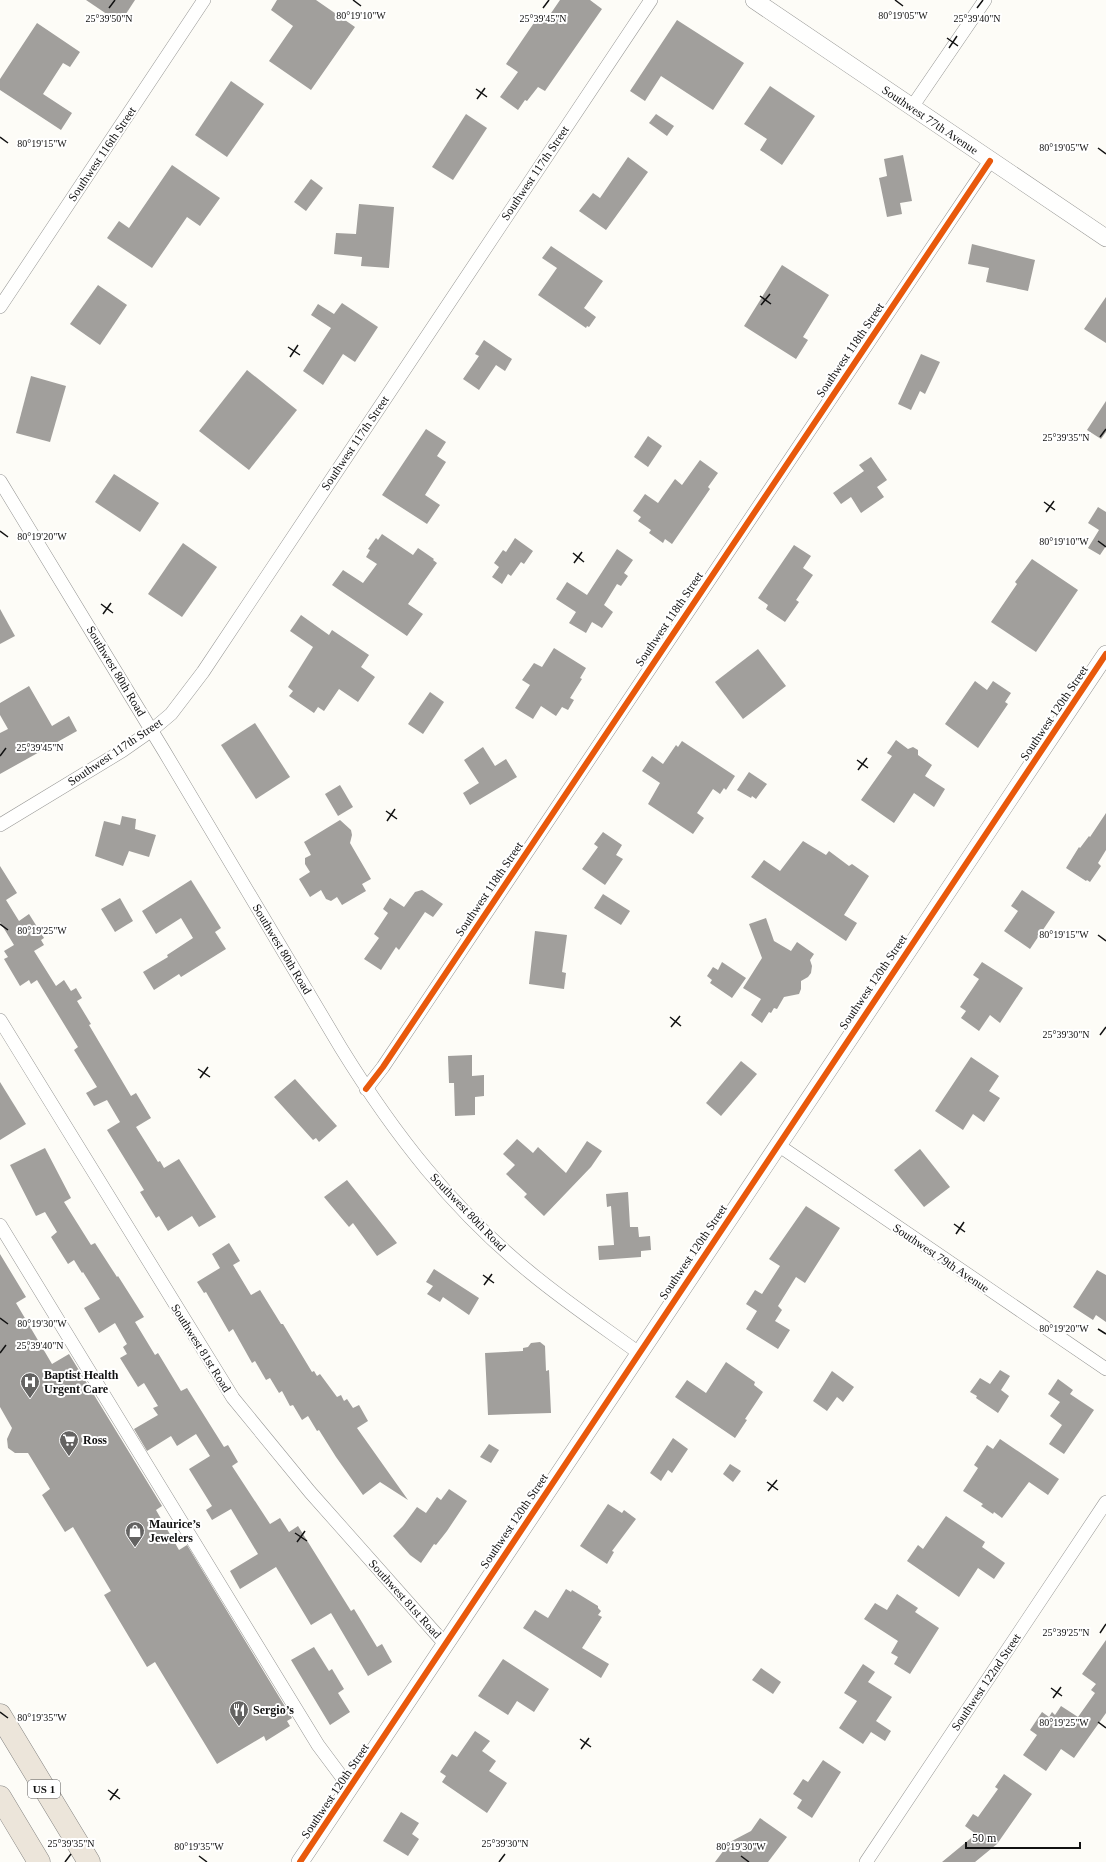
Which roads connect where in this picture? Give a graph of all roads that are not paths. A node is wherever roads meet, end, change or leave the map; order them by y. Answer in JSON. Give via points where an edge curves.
{"nodes":[{"id":1,"x":204,"y":0,"type":"edge"},
{"id":2,"x":651,"y":0,"type":"edge"},
{"id":3,"x":754,"y":0,"type":"edge"},
{"id":4,"x":985,"y":0,"type":"edge"},
{"id":5,"x":912,"y":107,"type":"junction"},
{"id":6,"x":990,"y":161,"type":"junction"},
{"id":7,"x":1106,"y":238,"type":"edge"},
{"id":8,"x":0,"y":307,"type":"edge"},
{"id":9,"x":0,"y":481,"type":"edge"},
{"id":10,"x":1106,"y":654,"type":"edge"},
{"id":11,"x":152,"y":730,"type":"junction"},
{"id":12,"x":0,"y":825,"type":"edge"},
{"id":13,"x":0,"y":1020,"type":"edge"},
{"id":14,"x":366,"y":1089,"type":"junction"},
{"id":15,"x":778,"y":1145,"type":"junction"},
{"id":16,"x":0,"y":1225,"type":"edge"},
{"id":17,"x":639,"y":1353,"type":"junction"},
{"id":18,"x":1106,"y":1369,"type":"edge"},
{"id":19,"x":1106,"y":1502,"type":"edge"},
{"id":20,"x":445,"y":1644,"type":"junction"},
{"id":21,"x":0,"y":1715,"type":"edge"},
{"id":22,"x":350,"y":1788,"type":"junction"},
{"id":23,"x":0,"y":1797,"type":"edge"},
{"id":24,"x":39,"y":1862,"type":"edge"},
{"id":25,"x":89,"y":1862,"type":"edge"},
{"id":26,"x":300,"y":1862,"type":"edge"},
{"id":27,"x":866,"y":1862,"type":"edge"}],
"edges":[{"from":1,"to":8,"type":"street","name":"Southwest 116th Street"},
{"from":2,"to":11,"type":"street","name":"Southwest 117th Street","via":[[203,672],[171,714]]},
{"from":3,"to":5,"type":"street","name":"Southwest 77th Avenue"},
{"from":4,"to":5,"type":"street"},
{"from":5,"to":6,"type":"street","name":"Southwest 77th Avenue"},
{"from":6,"to":7,"type":"street","name":"Southwest 77th Avenue"},
{"from":6,"to":14,"type":"street","name":"Southwest 118th Street"},
{"from":9,"to":11,"type":"street","name":"Southwest 80th Road"},
{"from":10,"to":15,"type":"street","name":"Southwest 120th Street"},
{"from":11,"to":12,"type":"street","name":"Southwest 117th Street"},
{"from":11,"to":14,"type":"street","name":"Southwest 80th Road"},
{"from":13,"to":20,"type":"street","name":"Southwest 81st Road","via":[[233,1398],[310,1492]]},
{"from":14,"to":17,"type":"street","name":"Southwest 80th Road","via":[[413,1154],[476,1223],[532,1274]]},
{"from":15,"to":17,"type":"street","name":"Southwest 120th Street"},
{"from":15,"to":18,"type":"street","name":"Southwest 79th Avenue"},
{"from":16,"to":22,"type":"street","via":[[318,1744]]},
{"from":17,"to":20,"type":"street","name":"Southwest 120th Street"},
{"from":19,"to":27,"type":"street","name":"Southwest 122nd Street"},
{"from":20,"to":22,"type":"street","name":"Southwest 120th Street"},
{"from":21,"to":25,"type":"highway","number":"US 1"},
{"from":22,"to":26,"type":"street","name":"Southwest 120th Street"},
{"from":23,"to":24,"type":"highway"}]}
